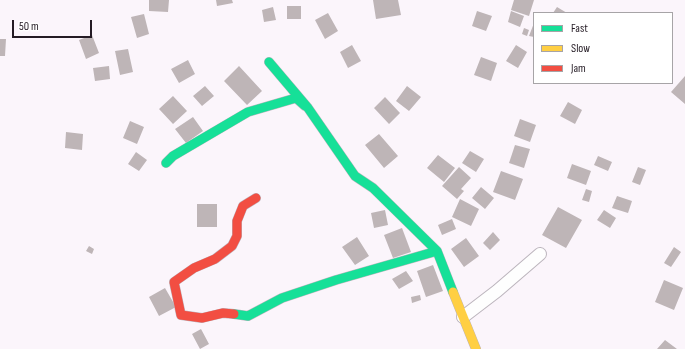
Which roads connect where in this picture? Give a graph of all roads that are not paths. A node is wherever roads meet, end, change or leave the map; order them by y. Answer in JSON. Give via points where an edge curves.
{"nodes":[{"id":1,"x":269,"y":62,"type":"dead end"},
{"id":2,"x":308,"y":108,"type":"junction"},
{"id":3,"x":166,"y":163,"type":"dead end"},
{"id":4,"x":256,"y":198,"type":"dead end"},
{"id":5,"x":437,"y":251,"type":"junction"},
{"id":6,"x":540,"y":254,"type":"dead end"},
{"id":7,"x":463,"y":317,"type":"junction"},
{"id":8,"x":476,"y":349,"type":"edge"}],
"edges":[{"from":1,"to":2,"type":"street"},
{"from":2,"to":3,"type":"street","via":[[296,98],[248,112],[172,156]]},
{"from":2,"to":5,"type":"street","via":[[355,176],[373,188]]},
{"from":4,"to":5,"type":"street","via":[[243,206],[232,246],[215,259],[194,268],[174,282],[180,315],[202,318],[223,313],[248,316],[282,298]]},
{"from":5,"to":7,"type":"street"},
{"from":6,"to":7,"type":"street","via":[[497,292]]},
{"from":7,"to":8,"type":"street"}]}
